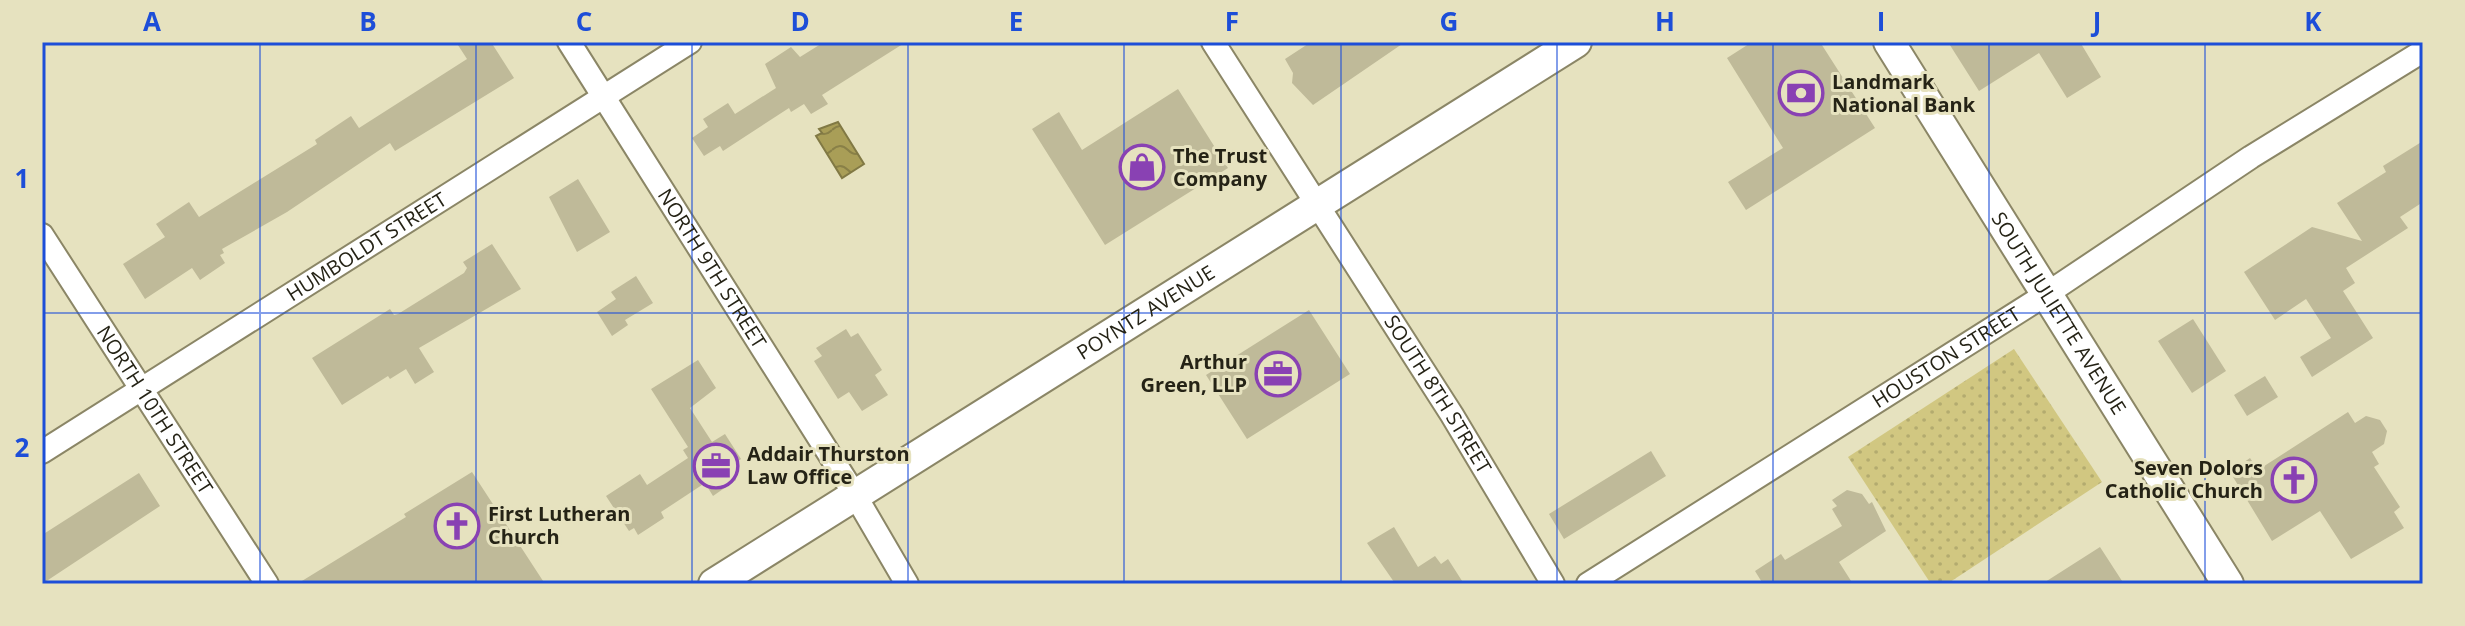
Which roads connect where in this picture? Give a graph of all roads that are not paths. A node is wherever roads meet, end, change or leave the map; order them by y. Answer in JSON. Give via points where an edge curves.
{"nodes":[{"id":1,"x":569,"y":42,"type":"edge"},
{"id":2,"x":690,"y":42,"type":"edge"},
{"id":3,"x":1213,"y":42,"type":"edge"},
{"id":4,"x":1576,"y":42,"type":"edge"},
{"id":5,"x":1889,"y":42,"type":"edge"},
{"id":6,"x":2423,"y":51,"type":"edge"},
{"id":7,"x":605,"y":96,"type":"junction"},
{"id":8,"x":1317,"y":208,"type":"junction"},
{"id":9,"x":42,"y":235,"type":"edge"},
{"id":10,"x":2045,"y":295,"type":"junction"},
{"id":11,"x":141,"y":389,"type":"junction"},
{"id":12,"x":42,"y":452,"type":"edge"},
{"id":13,"x":855,"y":495,"type":"junction"},
{"id":14,"x":267,"y":584,"type":"edge"},
{"id":15,"x":714,"y":584,"type":"edge"},
{"id":16,"x":907,"y":584,"type":"edge"},
{"id":17,"x":1553,"y":584,"type":"edge"},
{"id":18,"x":1588,"y":584,"type":"edge"},
{"id":19,"x":2228,"y":584,"type":"edge"}],
"edges":[{"from":1,"to":7,"type":"street","name":"NORTH 9TH STREET"},
{"from":2,"to":7,"type":"street","name":"HUMBOLDT STREET"},
{"from":3,"to":8,"type":"street","name":"SOUTH 8TH STREET"},
{"from":4,"to":8,"type":"street","name":"POYNTZ AVENUE"},
{"from":5,"to":10,"type":"street","name":"SOUTH JULIETTE AVENUE"},
{"from":6,"to":10,"type":"street","name":"HOUSTON STREET","via":[[2251,157]]},
{"from":7,"to":11,"type":"street","name":"HUMBOLDT STREET"},
{"from":7,"to":13,"type":"street","name":"NORTH 9TH STREET"},
{"from":8,"to":13,"type":"street","name":"POYNTZ AVENUE"},
{"from":8,"to":17,"type":"street","name":"SOUTH 8TH STREET","via":[[1452,415]]},
{"from":9,"to":11,"type":"street","name":"NORTH 10TH STREET"},
{"from":10,"to":18,"type":"street","name":"HOUSTON STREET"},
{"from":10,"to":19,"type":"street","name":"SOUTH JULIETTE AVENUE"},
{"from":11,"to":12,"type":"street","name":"HUMBOLDT STREET"},
{"from":11,"to":14,"type":"street","name":"NORTH 10TH STREET"},
{"from":13,"to":15,"type":"street","name":"POYNTZ AVENUE"},
{"from":13,"to":16,"type":"street","name":"NORTH 9TH STREET"}]}
